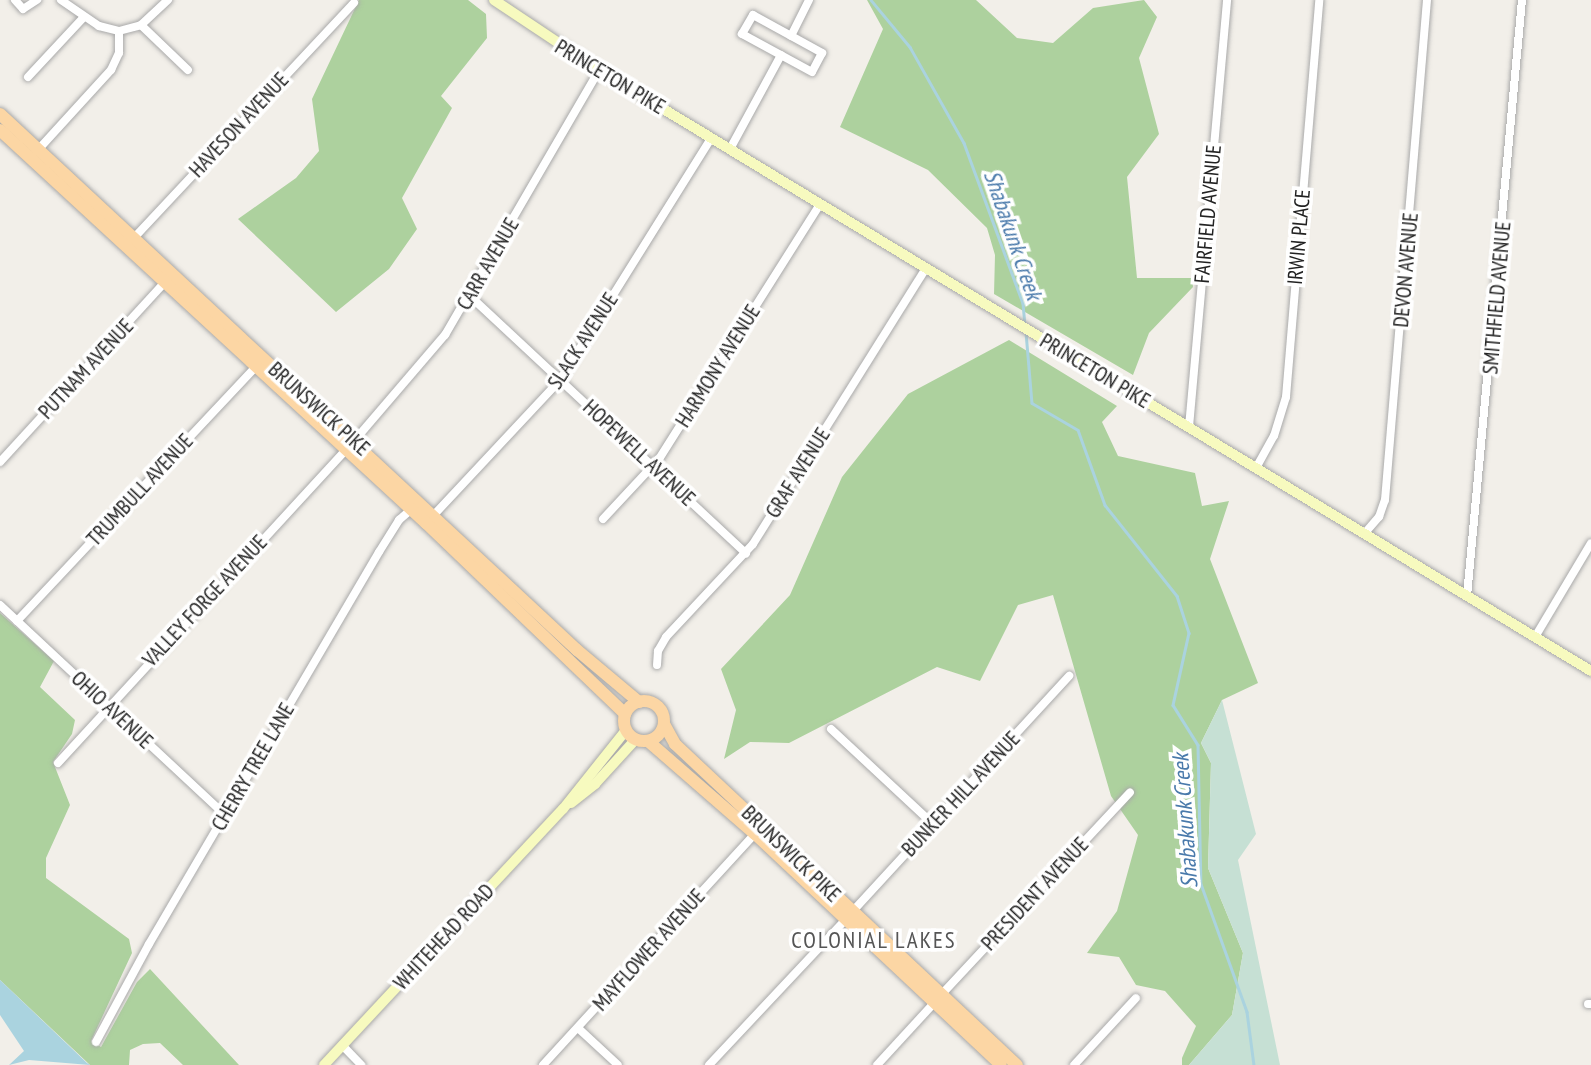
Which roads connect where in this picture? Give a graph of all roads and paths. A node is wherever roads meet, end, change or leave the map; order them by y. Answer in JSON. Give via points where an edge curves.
{"nodes":[{"id":1,"x":15,"y":0,"type":"edge"},
{"id":2,"x":37,"y":0,"type":"edge"},
{"id":3,"x":61,"y":0,"type":"edge"},
{"id":4,"x":168,"y":0,"type":"edge"},
{"id":5,"x":494,"y":0,"type":"edge"},
{"id":6,"x":809,"y":0,"type":"edge"},
{"id":7,"x":1227,"y":0,"type":"edge"},
{"id":8,"x":1319,"y":0,"type":"edge"},
{"id":9,"x":1427,"y":0,"type":"edge"},
{"id":10,"x":1522,"y":0,"type":"edge"},
{"id":11,"x":354,"y":3,"type":"dead end"},
{"id":12,"x":84,"y":17,"type":"junction"},
{"id":13,"x":141,"y":25,"type":"junction"},
{"id":14,"x":119,"y":31,"type":"junction"},
{"id":15,"x":791,"y":36,"type":"junction"},
{"id":16,"x":780,"y":55,"type":"junction"},
{"id":17,"x":188,"y":70,"type":"dead end"},
{"id":18,"x":599,"y":70,"type":"junction"},
{"id":19,"x":28,"y":77,"type":"dead end"},
{"id":20,"x":0,"y":114,"type":"edge"},
{"id":21,"x":4,"y":131,"type":"edge"},
{"id":22,"x":712,"y":138,"type":"junction"},
{"id":23,"x":730,"y":149,"type":"junction"},
{"id":24,"x":34,"y":154,"type":"junction"},
{"id":25,"x":820,"y":204,"type":"junction"},
{"id":26,"x":129,"y":243,"type":"junction"},
{"id":27,"x":926,"y":268,"type":"junction"},
{"id":28,"x":168,"y":279,"type":"junction"},
{"id":29,"x":471,"y":297,"type":"junction"},
{"id":30,"x":259,"y":363,"type":"junction"},
{"id":31,"x":560,"y":380,"type":"junction"},
{"id":32,"x":1189,"y":427,"type":"junction"},
{"id":33,"x":349,"y":445,"type":"junction"},
{"id":34,"x":0,"y":462,"type":"edge"},
{"id":35,"x":653,"y":466,"type":"junction"},
{"id":36,"x":1256,"y":468,"type":"junction"},
{"id":37,"x":423,"y":503,"type":"junction"},
{"id":38,"x":410,"y":509,"type":"junction"},
{"id":39,"x":430,"y":518,"type":"junction"},
{"id":40,"x":603,"y":519,"type":"dead end"},
{"id":41,"x":1364,"y":534,"type":"junction"},
{"id":42,"x":1591,"y":543,"type":"edge"},
{"id":43,"x":746,"y":553,"type":"junction"},
{"id":44,"x":1467,"y":596,"type":"junction"},
{"id":45,"x":522,"y":605,"type":"junction"},
{"id":46,"x":0,"y":606,"type":"edge"},
{"id":47,"x":17,"y":621,"type":"junction"},
{"id":48,"x":1535,"y":637,"type":"junction"},
{"id":49,"x":657,"y":665,"type":"dead end"},
{"id":50,"x":1591,"y":671,"type":"edge"},
{"id":51,"x":1069,"y":676,"type":"dead end"},
{"id":52,"x":639,"y":702,"type":"junction"},
{"id":53,"x":108,"y":706,"type":"junction"},
{"id":54,"x":625,"y":713,"type":"junction"},
{"id":55,"x":664,"y":724,"type":"junction"},
{"id":56,"x":831,"y":729,"type":"dead end"},
{"id":57,"x":626,"y":730,"type":"junction"},
{"id":58,"x":642,"y":740,"type":"junction"},
{"id":59,"x":58,"y":763,"type":"dead end"},
{"id":60,"x":1130,"y":792,"type":"dead end"},
{"id":61,"x":563,"y":809,"type":"junction"},
{"id":62,"x":225,"y":815,"type":"junction"},
{"id":63,"x":933,"y":824,"type":"junction"},
{"id":64,"x":755,"y":834,"type":"junction"},
{"id":65,"x":848,"y":916,"type":"junction"},
{"id":66,"x":1136,"y":998,"type":"dead end"},
{"id":67,"x":938,"y":999,"type":"junction"},
{"id":68,"x":578,"y":1028,"type":"junction"},
{"id":69,"x":96,"y":1042,"type":"dead end"},
{"id":70,"x":342,"y":1045,"type":"junction"},
{"id":71,"x":324,"y":1065,"type":"edge"},
{"id":72,"x":361,"y":1065,"type":"edge"},
{"id":73,"x":543,"y":1065,"type":"edge"},
{"id":74,"x":618,"y":1065,"type":"edge"},
{"id":75,"x":709,"y":1065,"type":"edge"},
{"id":76,"x":877,"y":1065,"type":"edge"},
{"id":77,"x":1002,"y":1065,"type":"edge"},
{"id":78,"x":1017,"y":1065,"type":"edge"},
{"id":79,"x":1074,"y":1065,"type":"edge"}],
"edges":[{"from":1,"to":2,"type":"street","via":[[23,9]]},
{"from":3,"to":12,"type":"street"},
{"from":4,"to":13,"type":"street"},
{"from":5,"to":18,"type":"main road","name":"PRINCETON PIKE"},
{"from":6,"to":15,"type":"street"},
{"from":7,"to":32,"type":"street","name":"FAIRFIELD AVENUE"},
{"from":8,"to":36,"type":"street","name":"IRWIN PLACE","via":[[1286,397],[1274,436]]},
{"from":9,"to":41,"type":"street","name":"DEVON AVENUE","via":[[1385,500],[1379,517]]},
{"from":10,"to":44,"type":"street","name":"SMITHFIELD AVENUE"},
{"from":11,"to":26,"type":"street","name":"HAVESON AVENUE"},
{"from":12,"to":14,"type":"street"},
{"from":12,"to":19,"type":"street"},
{"from":13,"to":14,"type":"street"},
{"from":13,"to":17,"type":"street"},
{"from":14,"to":24,"type":"street","via":[[111,70]]},
{"from":15,"to":16,"type":"street","via":[[822,53],[812,72]]},
{"from":15,"to":16,"type":"street","via":[[753,15],[743,34]]},
{"from":16,"to":23,"type":"street"},
{"from":18,"to":22,"type":"main road","name":"PRINCETON PIKE"},
{"from":18,"to":29,"type":"street","name":"CARR AVENUE"},
{"from":20,"to":21,"type":"main road","name":"BRUNSWICK PIKE"},
{"from":21,"to":24,"type":"main road","name":"BRUNSWICK PIKE"},
{"from":22,"to":23,"type":"main road","name":"PRINCETON PIKE"},
{"from":22,"to":31,"type":"street","name":"SLACK AVENUE"},
{"from":23,"to":25,"type":"main road","name":"PRINCETON PIKE"},
{"from":24,"to":26,"type":"main road","name":"BRUNSWICK PIKE"},
{"from":25,"to":27,"type":"main road","name":"PRINCETON PIKE"},
{"from":25,"to":35,"type":"street","name":"HARMONY AVENUE"},
{"from":26,"to":28,"type":"main road","name":"BRUNSWICK PIKE"},
{"from":27,"to":32,"type":"main road","name":"PRINCETON PIKE"},
{"from":27,"to":43,"type":"street","name":"GRAF AVENUE"},
{"from":28,"to":30,"type":"main road","name":"BRUNSWICK PIKE"},
{"from":28,"to":34,"type":"street","name":"PUTNAM AVENUE"},
{"from":29,"to":31,"type":"street","name":"HOPEWELL AVENUE"},
{"from":29,"to":33,"type":"street","name":"CARR AVENUE","via":[[445,335]]},
{"from":30,"to":33,"type":"main road","name":"BRUNSWICK PIKE"},
{"from":30,"to":47,"type":"street","name":"TRUMBULL AVENUE"},
{"from":31,"to":35,"type":"street","name":"HOPEWELL AVENUE"},
{"from":31,"to":39,"type":"street","name":"SLACK AVENUE"},
{"from":32,"to":36,"type":"main road","name":"PRINCETON PIKE"},
{"from":33,"to":37,"type":"main road","name":"BRUNSWICK PIKE"},
{"from":33,"to":38,"type":"main road","name":"BRUNSWICK PIKE"},
{"from":33,"to":53,"type":"street","name":"VALLEY FORGE AVENUE"},
{"from":35,"to":40,"type":"street","name":"HARMONY AVENUE"},
{"from":35,"to":43,"type":"street","name":"HOPEWELL AVENUE"},
{"from":36,"to":41,"type":"main road","name":"PRINCETON PIKE"},
{"from":37,"to":38,"type":"street","name":"CHERRY TREE LANE"},
{"from":37,"to":39,"type":"main road","name":"BRUNSWICK PIKE"},
{"from":38,"to":39,"type":"main road","name":"BRUNSWICK PIKE"},
{"from":38,"to":62,"type":"street","name":"CHERRY TREE LANE","via":[[379,552]]},
{"from":39,"to":45,"type":"main road","name":"BRUNSWICK PIKE"},
{"from":41,"to":44,"type":"main road","name":"PRINCETON PIKE"},
{"from":42,"to":48,"type":"street"},
{"from":43,"to":49,"type":"street","name":"GRAF AVENUE","via":[[666,637]]},
{"from":44,"to":48,"type":"main road","name":"PRINCETON PIKE"},
{"from":45,"to":52,"type":"main road","name":"BRUNSWICK PIKE"},
{"from":45,"to":54,"type":"main road","name":"BRUNSWICK PIKE"},
{"from":46,"to":47,"type":"street","name":"OHIO AVENUE"},
{"from":47,"to":53,"type":"street","name":"OHIO AVENUE"},
{"from":48,"to":50,"type":"main road","name":"PRINCETON PIKE"},
{"from":51,"to":63,"type":"street","name":"BUNKER HILL AVENUE"},
{"from":52,"to":54,"type":"main road"},
{"from":52,"to":55,"type":"main road","via":[[657,706]]},
{"from":53,"to":59,"type":"street","name":"VALLEY FORGE AVENUE"},
{"from":53,"to":62,"type":"street","name":"OHIO AVENUE"},
{"from":54,"to":57,"type":"main road"},
{"from":55,"to":58,"type":"main road","via":[[657,738]]},
{"from":55,"to":65,"type":"main road","name":"BRUNSWICK PIKE","via":[[675,744]]},
{"from":56,"to":63,"type":"street"},
{"from":57,"to":58,"type":"main road"},
{"from":57,"to":61,"type":"main road","name":"WHITEHEAD ROAD"},
{"from":58,"to":61,"type":"main road","name":"WHITEHEAD ROAD"},
{"from":58,"to":64,"type":"main road","name":"BRUNSWICK PIKE"},
{"from":60,"to":67,"type":"street","name":"PRESIDENT AVENUE"},
{"from":61,"to":70,"type":"main road","name":"WHITEHEAD ROAD"},
{"from":62,"to":69,"type":"street","name":"CHERRY TREE LANE"},
{"from":63,"to":65,"type":"street","name":"BUNKER HILL AVENUE"},
{"from":64,"to":65,"type":"main road","name":"BRUNSWICK PIKE"},
{"from":64,"to":68,"type":"street","name":"MAYFLOWER AVENUE"},
{"from":65,"to":67,"type":"main road","name":"BRUNSWICK PIKE"},
{"from":65,"to":75,"type":"street","name":"BUNKER HILL AVENUE"},
{"from":66,"to":79,"type":"street"},
{"from":67,"to":76,"type":"street","name":"PRESIDENT AVENUE"},
{"from":67,"to":77,"type":"main road","name":"BRUNSWICK PIKE"},
{"from":67,"to":78,"type":"main road","name":"BRUNSWICK PIKE"},
{"from":68,"to":73,"type":"street","name":"MAYFLOWER AVENUE"},
{"from":68,"to":74,"type":"street"},
{"from":70,"to":71,"type":"main road","name":"WHITEHEAD ROAD"},
{"from":70,"to":72,"type":"street"}]}
